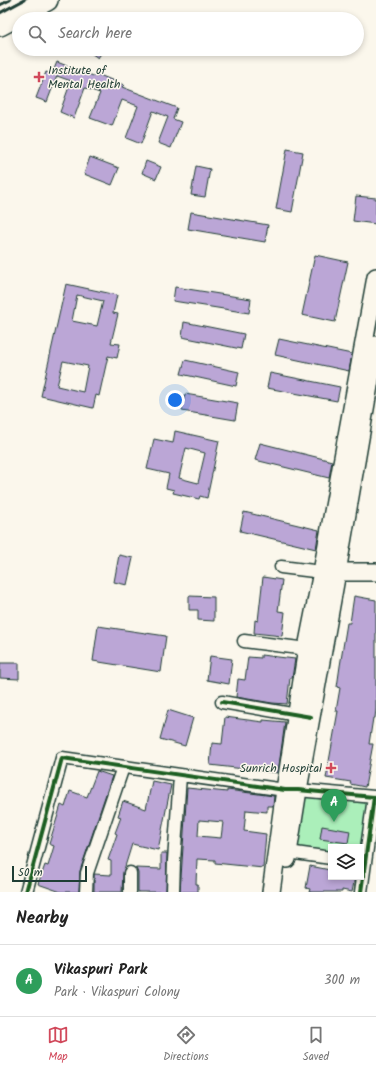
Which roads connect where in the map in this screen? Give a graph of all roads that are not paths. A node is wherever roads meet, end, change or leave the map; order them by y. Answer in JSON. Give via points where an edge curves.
{"nodes":[{"id":1,"x":47,"y":0,"type":"edge"},
{"id":2,"x":24,"y":12,"type":"edge"},
{"id":3,"x":12,"y":19,"type":"edge"},
{"id":4,"x":0,"y":25,"type":"edge"},
{"id":5,"x":376,"y":277,"type":"edge"},
{"id":6,"x":376,"y":345,"type":"edge"},
{"id":7,"x":281,"y":567,"type":"dead end"},
{"id":8,"x":330,"y":572,"type":"junction"},
{"id":9,"x":376,"y":572,"type":"edge"},
{"id":10,"x":244,"y":641,"type":"dead end"},
{"id":11,"x":315,"y":650,"type":"junction"},
{"id":12,"x":222,"y":702,"type":"dead end"},
{"id":13,"x":304,"y":716,"type":"junction"},
{"id":14,"x":123,"y":767,"type":"junction"},
{"id":15,"x":180,"y":776,"type":"junction"},
{"id":16,"x":291,"y":790,"type":"junction"},
{"id":17,"x":375,"y":791,"type":"edge"},
{"id":18,"x":288,"y":852,"type":"junction"},
{"id":19,"x":328,"y":858,"type":"edge"},
{"id":20,"x":367,"y":862,"type":"edge"},
{"id":21,"x":130,"y":873,"type":"dead end"},
{"id":22,"x":26,"y":892,"type":"edge"},
{"id":23,"x":86,"y":892,"type":"edge"},
{"id":24,"x":130,"y":892,"type":"edge"},
{"id":25,"x":174,"y":892,"type":"edge"},
{"id":26,"x":271,"y":892,"type":"edge"},
{"id":27,"x":282,"y":892,"type":"edge"},
{"id":28,"x":361,"y":892,"type":"edge"}],
"edges":[{"from":1,"to":2,"type":"highway"},
{"from":3,"to":4,"type":"highway"},
{"from":5,"to":8,"type":"main road"},
{"from":6,"to":8,"type":"main road"},
{"from":7,"to":8,"type":"street"},
{"from":8,"to":9,"type":"main road"},
{"from":8,"to":11,"type":"main road"},
{"from":10,"to":11,"type":"street"},
{"from":11,"to":13,"type":"main road"},
{"from":12,"to":13,"type":"street"},
{"from":13,"to":16,"type":"main road"},
{"from":14,"to":15,"type":"street"},
{"from":14,"to":22,"type":"street","via":[[62,758]]},
{"from":14,"to":23,"type":"street","via":[[87,873]]},
{"from":15,"to":16,"type":"street"},
{"from":15,"to":25,"type":"street"},
{"from":16,"to":17,"type":"street"},
{"from":16,"to":18,"type":"main road"},
{"from":16,"to":26,"type":"main road"},
{"from":17,"to":20,"type":"street"},
{"from":18,"to":19,"type":"street"},
{"from":18,"to":27,"type":"main road"},
{"from":20,"to":28,"type":"street"},
{"from":21,"to":24,"type":"street"}]}
